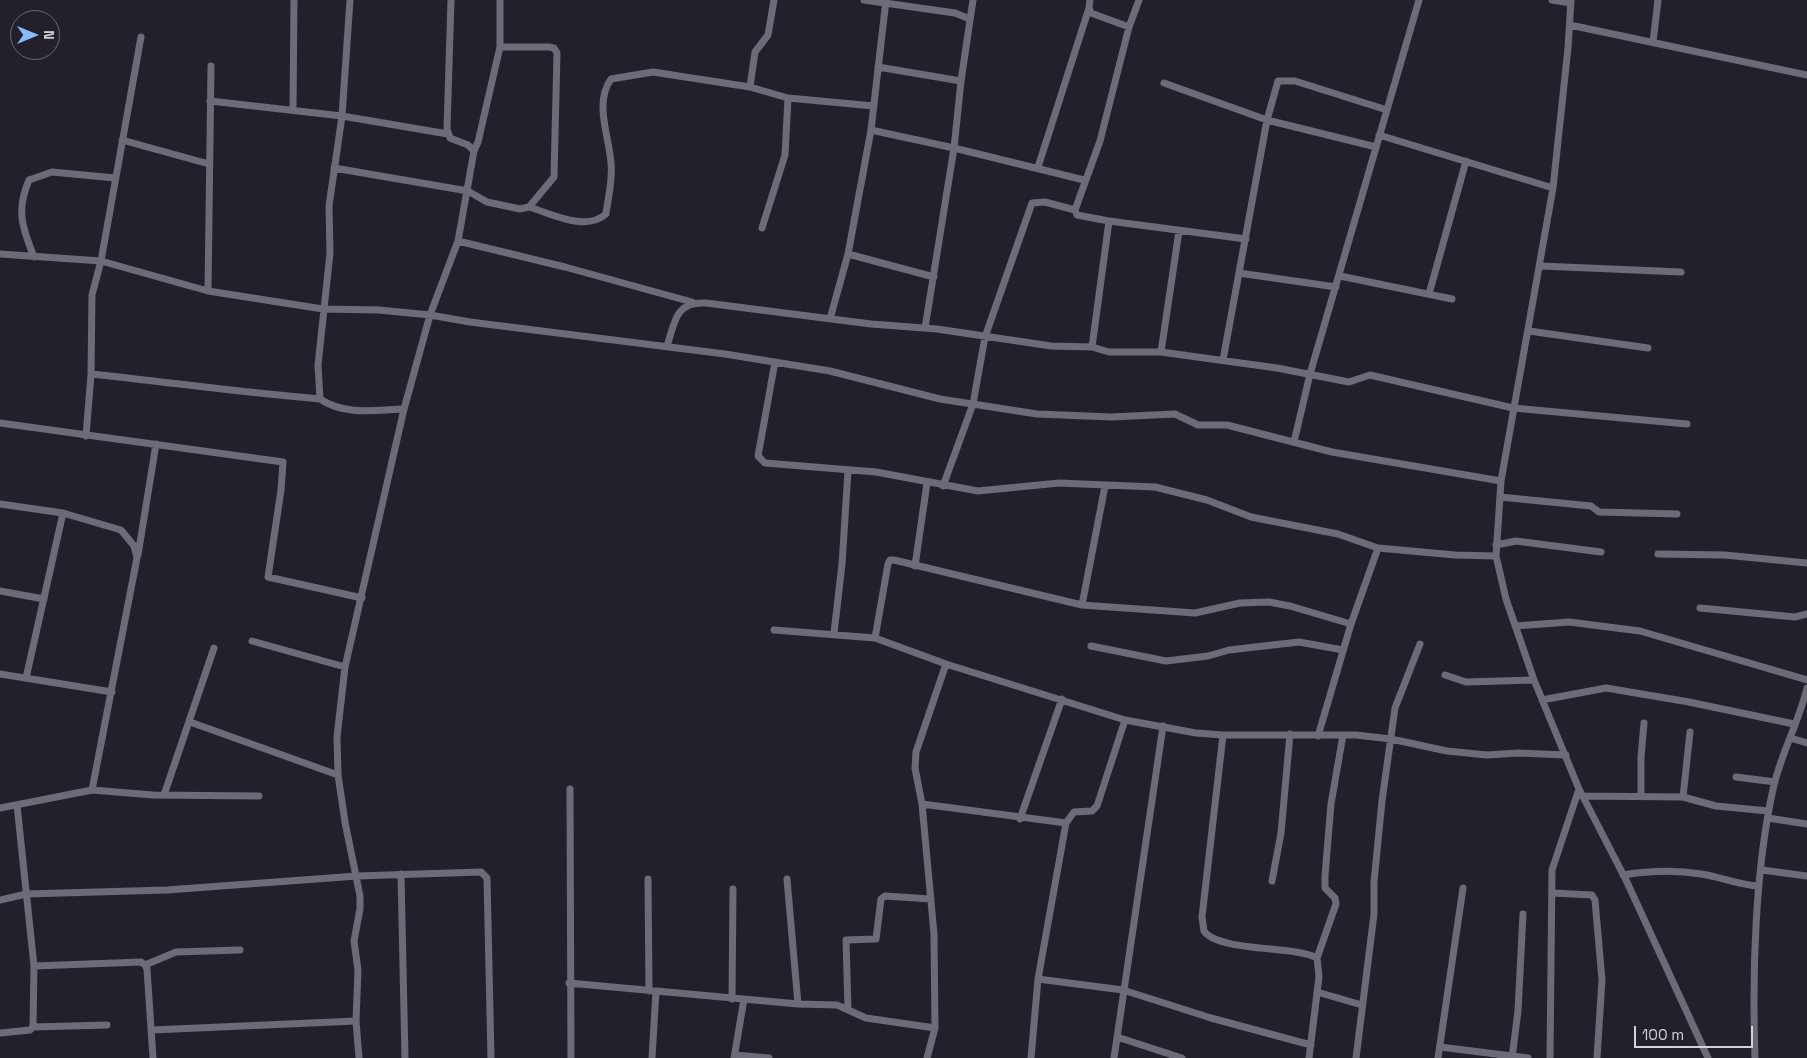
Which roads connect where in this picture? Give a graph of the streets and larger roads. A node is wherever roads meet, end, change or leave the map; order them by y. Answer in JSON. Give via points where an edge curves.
{"nodes":[{"id":1,"x":294,"y":0,"type":"edge"},
{"id":2,"x":350,"y":0,"type":"edge"},
{"id":3,"x":451,"y":0,"type":"edge"},
{"id":4,"x":500,"y":0,"type":"edge"},
{"id":5,"x":774,"y":0,"type":"edge"},
{"id":6,"x":864,"y":0,"type":"edge"},
{"id":7,"x":973,"y":0,"type":"edge"},
{"id":8,"x":1090,"y":0,"type":"edge"},
{"id":9,"x":1139,"y":0,"type":"edge"},
{"id":10,"x":1418,"y":0,"type":"edge"},
{"id":11,"x":1552,"y":0,"type":"edge"},
{"id":12,"x":1658,"y":0,"type":"edge"},
{"id":13,"x":886,"y":1,"type":"edge"},
{"id":14,"x":1571,"y":1,"type":"edge"},
{"id":15,"x":1089,"y":8,"type":"junction"},
{"id":16,"x":970,"y":19,"type":"junction"},
{"id":17,"x":1570,"y":25,"type":"junction"},
{"id":18,"x":1129,"y":27,"type":"junction"},
{"id":19,"x":140,"y":37,"type":"dead end"},
{"id":20,"x":1652,"y":42,"type":"junction"},
{"id":21,"x":500,"y":47,"type":"junction"},
{"id":22,"x":211,"y":66,"type":"dead end"},
{"id":23,"x":878,"y":68,"type":"junction"},
{"id":24,"x":1807,"y":75,"type":"edge"},
{"id":25,"x":960,"y":81,"type":"junction"},
{"id":26,"x":1164,"y":83,"type":"dead end"},
{"id":27,"x":750,"y":87,"type":"junction"},
{"id":28,"x":788,"y":98,"type":"junction"},
{"id":29,"x":210,"y":101,"type":"junction"},
{"id":30,"x":874,"y":106,"type":"junction"},
{"id":31,"x":293,"y":110,"type":"junction"},
{"id":32,"x":1387,"y":110,"type":"junction"},
{"id":33,"x":342,"y":116,"type":"junction"},
{"id":34,"x":1267,"y":120,"type":"junction"},
{"id":35,"x":871,"y":130,"type":"junction"},
{"id":36,"x":448,"y":134,"type":"junction"},
{"id":37,"x":1379,"y":135,"type":"junction"},
{"id":38,"x":122,"y":140,"type":"junction"},
{"id":39,"x":1376,"y":147,"type":"junction"},
{"id":40,"x":954,"y":148,"type":"junction"},
{"id":41,"x":474,"y":151,"type":"junction"},
{"id":42,"x":1466,"y":161,"type":"junction"},
{"id":43,"x":210,"y":164,"type":"junction"},
{"id":44,"x":1038,"y":167,"type":"junction"},
{"id":45,"x":334,"y":168,"type":"junction"},
{"id":46,"x":115,"y":178,"type":"junction"},
{"id":47,"x":1084,"y":180,"type":"junction"},
{"id":48,"x":1553,"y":188,"type":"junction"},
{"id":49,"x":468,"y":190,"type":"junction"},
{"id":50,"x":530,"y":207,"type":"junction"},
{"id":51,"x":1075,"y":210,"type":"junction"},
{"id":52,"x":1109,"y":221,"type":"junction"},
{"id":53,"x":762,"y":228,"type":"dead end"},
{"id":54,"x":1179,"y":231,"type":"junction"},
{"id":55,"x":1246,"y":239,"type":"junction"},
{"id":56,"x":458,"y":241,"type":"junction"},
{"id":57,"x":0,"y":254,"type":"edge"},
{"id":58,"x":848,"y":254,"type":"junction"},
{"id":59,"x":34,"y":257,"type":"junction"},
{"id":60,"x":102,"y":261,"type":"junction"},
{"id":61,"x":1541,"y":266,"type":"junction"},
{"id":62,"x":1239,"y":272,"type":"junction"},
{"id":63,"x":1681,"y":272,"type":"dead end"},
{"id":64,"x":1340,"y":276,"type":"junction"},
{"id":65,"x":934,"y":277,"type":"junction"},
{"id":66,"x":1336,"y":287,"type":"junction"},
{"id":67,"x":208,"y":291,"type":"junction"},
{"id":68,"x":1430,"y":294,"type":"junction"},
{"id":69,"x":1452,"y":299,"type":"dead end"},
{"id":70,"x":692,"y":302,"type":"junction"},
{"id":71,"x":323,"y":309,"type":"junction"},
{"id":72,"x":430,"y":315,"type":"junction"},
{"id":73,"x":830,"y":319,"type":"junction"},
{"id":74,"x":925,"y":328,"type":"junction"},
{"id":75,"x":1529,"y":331,"type":"junction"},
{"id":76,"x":985,"y":336,"type":"junction"},
{"id":77,"x":667,"y":346,"type":"junction"},
{"id":78,"x":1092,"y":347,"type":"junction"},
{"id":79,"x":1648,"y":348,"type":"dead end"},
{"id":80,"x":1161,"y":352,"type":"junction"},
{"id":81,"x":1223,"y":360,"type":"junction"},
{"id":82,"x":775,"y":362,"type":"junction"},
{"id":83,"x":91,"y":374,"type":"junction"},
{"id":84,"x":1310,"y":374,"type":"junction"},
{"id":85,"x":320,"y":399,"type":"junction"},
{"id":86,"x":973,"y":404,"type":"junction"},
{"id":87,"x":1513,"y":408,"type":"junction"},
{"id":88,"x":404,"y":409,"type":"junction"},
{"id":89,"x":0,"y":423,"type":"edge"},
{"id":90,"x":1688,"y":424,"type":"dead end"},
{"id":91,"x":86,"y":436,"type":"junction"},
{"id":92,"x":1294,"y":442,"type":"junction"},
{"id":93,"x":156,"y":444,"type":"junction"},
{"id":94,"x":848,"y":471,"type":"junction"},
{"id":95,"x":1501,"y":481,"type":"junction"},
{"id":96,"x":927,"y":483,"type":"junction"},
{"id":97,"x":943,"y":486,"type":"junction"},
{"id":98,"x":1105,"y":486,"type":"junction"},
{"id":99,"x":1500,"y":497,"type":"junction"},
{"id":100,"x":0,"y":504,"type":"edge"},
{"id":101,"x":63,"y":513,"type":"junction"},
{"id":102,"x":1677,"y":514,"type":"dead end"},
{"id":103,"x":1496,"y":545,"type":"junction"},
{"id":104,"x":1378,"y":548,"type":"junction"},
{"id":105,"x":1601,"y":552,"type":"dead end"},
{"id":106,"x":1658,"y":554,"type":"dead end"},
{"id":107,"x":1496,"y":556,"type":"junction"},
{"id":108,"x":137,"y":558,"type":"junction"},
{"id":109,"x":1807,"y":563,"type":"edge"},
{"id":110,"x":915,"y":566,"type":"junction"},
{"id":111,"x":0,"y":592,"type":"edge"},
{"id":112,"x":44,"y":598,"type":"junction"},
{"id":113,"x":362,"y":598,"type":"junction"},
{"id":114,"x":1082,"y":605,"type":"junction"},
{"id":115,"x":1700,"y":608,"type":"dead end"},
{"id":116,"x":1807,"y":614,"type":"edge"},
{"id":117,"x":1350,"y":624,"type":"junction"},
{"id":118,"x":1515,"y":626,"type":"junction"},
{"id":119,"x":774,"y":630,"type":"dead end"},
{"id":120,"x":834,"y":633,"type":"junction"},
{"id":121,"x":875,"y":638,"type":"junction"},
{"id":122,"x":252,"y":641,"type":"dead end"},
{"id":123,"x":1420,"y":644,"type":"dead end"},
{"id":124,"x":1091,"y":646,"type":"dead end"},
{"id":125,"x":214,"y":648,"type":"dead end"},
{"id":126,"x":1343,"y":650,"type":"junction"},
{"id":127,"x":946,"y":664,"type":"junction"},
{"id":128,"x":345,"y":667,"type":"junction"},
{"id":129,"x":0,"y":674,"type":"edge"},
{"id":130,"x":1445,"y":676,"type":"dead end"},
{"id":131,"x":26,"y":678,"type":"junction"},
{"id":132,"x":1534,"y":680,"type":"junction"},
{"id":133,"x":1807,"y":680,"type":"edge"},
{"id":134,"x":1807,"y":690,"type":"edge"},
{"id":135,"x":112,"y":692,"type":"junction"},
{"id":136,"x":1062,"y":699,"type":"junction"},
{"id":137,"x":1542,"y":700,"type":"junction"},
{"id":138,"x":1125,"y":720,"type":"junction"},
{"id":139,"x":190,"y":722,"type":"junction"},
{"id":140,"x":1644,"y":722,"type":"dead end"},
{"id":141,"x":1794,"y":724,"type":"junction"},
{"id":142,"x":1163,"y":726,"type":"junction"},
{"id":143,"x":1690,"y":732,"type":"dead end"},
{"id":144,"x":1290,"y":734,"type":"junction"},
{"id":145,"x":1222,"y":735,"type":"junction"},
{"id":146,"x":1343,"y":735,"type":"junction"},
{"id":147,"x":1318,"y":736,"type":"junction"},
{"id":148,"x":1790,"y":738,"type":"junction"},
{"id":149,"x":1391,"y":739,"type":"junction"},
{"id":150,"x":1807,"y":743,"type":"edge"},
{"id":151,"x":1566,"y":755,"type":"junction"},
{"id":152,"x":338,"y":775,"type":"junction"},
{"id":153,"x":1736,"y":777,"type":"dead end"},
{"id":154,"x":1775,"y":782,"type":"junction"},
{"id":155,"x":570,"y":789,"type":"dead end"},
{"id":156,"x":92,"y":790,"type":"junction"},
{"id":157,"x":1581,"y":792,"type":"junction"},
{"id":158,"x":164,"y":795,"type":"junction"},
{"id":159,"x":259,"y":796,"type":"dead end"},
{"id":160,"x":1641,"y":796,"type":"junction"},
{"id":161,"x":1683,"y":797,"type":"junction"},
{"id":162,"x":922,"y":804,"type":"junction"},
{"id":163,"x":17,"y":805,"type":"junction"},
{"id":164,"x":0,"y":808,"type":"edge"},
{"id":165,"x":1768,"y":814,"type":"junction"},
{"id":166,"x":1020,"y":819,"type":"junction"},
{"id":167,"x":1066,"y":823,"type":"junction"},
{"id":168,"x":1807,"y":824,"type":"edge"},
{"id":169,"x":1762,"y":870,"type":"junction"},
{"id":170,"x":401,"y":874,"type":"junction"},
{"id":171,"x":1623,"y":874,"type":"junction"},
{"id":172,"x":357,"y":876,"type":"junction"},
{"id":173,"x":1807,"y":876,"type":"edge"},
{"id":174,"x":648,"y":879,"type":"dead end"},
{"id":175,"x":787,"y":879,"type":"dead end"},
{"id":176,"x":1272,"y":881,"type":"dead end"},
{"id":177,"x":1759,"y":886,"type":"junction"},
{"id":178,"x":1463,"y":888,"type":"dead end"},
{"id":179,"x":733,"y":889,"type":"dead end"},
{"id":180,"x":1552,"y":893,"type":"junction"},
{"id":181,"x":26,"y":894,"type":"junction"},
{"id":182,"x":931,"y":899,"type":"junction"},
{"id":183,"x":0,"y":900,"type":"edge"},
{"id":184,"x":1523,"y":914,"type":"dead end"},
{"id":185,"x":240,"y":950,"type":"dead end"},
{"id":186,"x":1317,"y":958,"type":"junction"},
{"id":187,"x":145,"y":965,"type":"junction"},
{"id":188,"x":34,"y":966,"type":"junction"},
{"id":189,"x":1038,"y":978,"type":"junction"},
{"id":190,"x":569,"y":983,"type":"junction"},
{"id":191,"x":1123,"y":990,"type":"junction"},
{"id":192,"x":652,"y":991,"type":"junction"},
{"id":193,"x":1317,"y":992,"type":"junction"},
{"id":194,"x":732,"y":999,"type":"junction"},
{"id":195,"x":744,"y":999,"type":"junction"},
{"id":196,"x":798,"y":1004,"type":"junction"},
{"id":197,"x":1362,"y":1005,"type":"junction"},
{"id":198,"x":848,"y":1009,"type":"junction"},
{"id":199,"x":356,"y":1021,"type":"junction"},
{"id":200,"x":107,"y":1025,"type":"dead end"},
{"id":201,"x":33,"y":1026,"type":"junction"},
{"id":202,"x":935,"y":1028,"type":"junction"},
{"id":203,"x":152,"y":1030,"type":"junction"},
{"id":204,"x":0,"y":1033,"type":"edge"},
{"id":205,"x":1117,"y":1037,"type":"junction"},
{"id":206,"x":1311,"y":1045,"type":"junction"},
{"id":207,"x":1440,"y":1047,"type":"junction"},
{"id":208,"x":734,"y":1057,"type":"edge"},
{"id":209,"x":1512,"y":1057,"type":"edge"},
{"id":210,"x":153,"y":1058,"type":"edge"},
{"id":211,"x":359,"y":1058,"type":"edge"},
{"id":212,"x":405,"y":1058,"type":"edge"},
{"id":213,"x":491,"y":1058,"type":"edge"},
{"id":214,"x":570,"y":1058,"type":"edge"},
{"id":215,"x":652,"y":1058,"type":"edge"},
{"id":216,"x":769,"y":1058,"type":"edge"},
{"id":217,"x":927,"y":1058,"type":"edge"},
{"id":218,"x":1031,"y":1058,"type":"edge"},
{"id":219,"x":1114,"y":1058,"type":"edge"},
{"id":220,"x":1182,"y":1058,"type":"edge"},
{"id":221,"x":1309,"y":1058,"type":"edge"},
{"id":222,"x":1356,"y":1058,"type":"edge"},
{"id":223,"x":1438,"y":1058,"type":"edge"},
{"id":224,"x":1528,"y":1058,"type":"edge"},
{"id":225,"x":1550,"y":1058,"type":"edge"},
{"id":226,"x":1597,"y":1058,"type":"edge"},
{"id":227,"x":1708,"y":1058,"type":"edge"},
{"id":228,"x":1755,"y":1058,"type":"edge"}],
"edges":[{"from":1,"to":31,"type":"street"},
{"from":2,"to":33,"type":"street"},
{"from":3,"to":36,"type":"street"},
{"from":4,"to":21,"type":"street"},
{"from":5,"to":27,"type":"street","via":[[768,35],[755,52]]},
{"from":6,"to":13,"type":"street"},
{"from":7,"to":16,"type":"street"},
{"from":8,"to":15,"type":"street"},
{"from":9,"to":18,"type":"street"},
{"from":10,"to":32,"type":"street"},
{"from":11,"to":14,"type":"street"},
{"from":12,"to":20,"type":"street"},
{"from":13,"to":16,"type":"street","via":[[955,13]]},
{"from":13,"to":23,"type":"street"},
{"from":14,"to":17,"type":"street"},
{"from":15,"to":18,"type":"street","via":[[1096,16]]},
{"from":15,"to":44,"type":"street"},
{"from":16,"to":25,"type":"street"},
{"from":17,"to":20,"type":"street"},
{"from":17,"to":48,"type":"street"},
{"from":18,"to":47,"type":"street","via":[[1100,141]]},
{"from":19,"to":38,"type":"street"},
{"from":20,"to":24,"type":"street"},
{"from":21,"to":41,"type":"street"},
{"from":21,"to":50,"type":"street","via":[[549,47],[557,53],[554,177]]},
{"from":22,"to":29,"type":"street"},
{"from":23,"to":25,"type":"street"},
{"from":23,"to":30,"type":"street"},
{"from":25,"to":40,"type":"street"},
{"from":26,"to":34,"type":"street"},
{"from":27,"to":28,"type":"street"},
{"from":27,"to":50,"type":"street","via":[[653,72],[611,79],[604,89],[604,118],[611,165],[606,214],[598,221],[579,222]]},
{"from":28,"to":30,"type":"street"},
{"from":28,"to":53,"type":"street","via":[[785,155]]},
{"from":29,"to":31,"type":"street"},
{"from":29,"to":43,"type":"street"},
{"from":30,"to":35,"type":"street"},
{"from":31,"to":33,"type":"street"},
{"from":32,"to":34,"type":"street","via":[[1295,81],[1278,80]]},
{"from":32,"to":37,"type":"street"},
{"from":33,"to":36,"type":"street"},
{"from":33,"to":45,"type":"street"},
{"from":34,"to":39,"type":"street"},
{"from":34,"to":55,"type":"street"},
{"from":35,"to":40,"type":"street"},
{"from":35,"to":58,"type":"street"},
{"from":36,"to":41,"type":"street"},
{"from":37,"to":39,"type":"street"},
{"from":37,"to":42,"type":"street"},
{"from":38,"to":43,"type":"street"},
{"from":38,"to":46,"type":"street"},
{"from":39,"to":64,"type":"street"},
{"from":40,"to":44,"type":"street"},
{"from":40,"to":65,"type":"street"},
{"from":41,"to":49,"type":"street"},
{"from":42,"to":48,"type":"street"},
{"from":42,"to":68,"type":"street"},
{"from":43,"to":67,"type":"street"},
{"from":44,"to":47,"type":"street"},
{"from":45,"to":49,"type":"street"},
{"from":45,"to":71,"type":"street","via":[[329,206],[330,252]]},
{"from":46,"to":59,"type":"street","via":[[52,172],[29,180],[22,197],[22,226]]},
{"from":46,"to":60,"type":"street"},
{"from":47,"to":51,"type":"street"},
{"from":48,"to":61,"type":"street"},
{"from":49,"to":50,"type":"street","via":[[488,202],[520,209]]},
{"from":49,"to":56,"type":"street"},
{"from":51,"to":52,"type":"street","via":[[1077,215]]},
{"from":51,"to":76,"type":"street","via":[[1045,202],[1032,203]]},
{"from":52,"to":54,"type":"street"},
{"from":52,"to":78,"type":"street"},
{"from":54,"to":55,"type":"street"},
{"from":54,"to":80,"type":"street"},
{"from":55,"to":62,"type":"street"},
{"from":56,"to":70,"type":"street"},
{"from":56,"to":72,"type":"street"},
{"from":57,"to":59,"type":"street"},
{"from":58,"to":65,"type":"street"},
{"from":58,"to":73,"type":"street"},
{"from":59,"to":60,"type":"street"},
{"from":60,"to":67,"type":"street"},
{"from":60,"to":83,"type":"street","via":[[92,295]]},
{"from":61,"to":63,"type":"street"},
{"from":61,"to":75,"type":"street"},
{"from":62,"to":66,"type":"street"},
{"from":62,"to":81,"type":"street"},
{"from":64,"to":66,"type":"street"},
{"from":64,"to":68,"type":"street"},
{"from":65,"to":74,"type":"street"},
{"from":66,"to":84,"type":"street"},
{"from":67,"to":71,"type":"street"},
{"from":68,"to":69,"type":"street"},
{"from":70,"to":73,"type":"street"},
{"from":70,"to":77,"type":"street","via":[[682,308],[676,318]]},
{"from":71,"to":72,"type":"street"},
{"from":71,"to":85,"type":"street","via":[[318,364]]},
{"from":72,"to":77,"type":"street"},
{"from":72,"to":88,"type":"street"},
{"from":73,"to":74,"type":"street"},
{"from":74,"to":76,"type":"street"},
{"from":75,"to":79,"type":"street"},
{"from":75,"to":87,"type":"street"},
{"from":76,"to":78,"type":"street","via":[[1050,346]]},
{"from":76,"to":86,"type":"street"},
{"from":77,"to":82,"type":"street"},
{"from":78,"to":80,"type":"street","via":[[1109,352]]},
{"from":80,"to":81,"type":"street"},
{"from":81,"to":84,"type":"street"},
{"from":82,"to":86,"type":"street","via":[[841,373],[940,399]]},
{"from":82,"to":94,"type":"street","via":[[758,456],[760,461]]},
{"from":83,"to":85,"type":"street","via":[[240,393]]},
{"from":83,"to":91,"type":"street"},
{"from":84,"to":87,"type":"street","via":[[1349,382],[1370,375]]},
{"from":84,"to":92,"type":"street"},
{"from":85,"to":88,"type":"street","via":[[333,407],[352,410]]},
{"from":86,"to":92,"type":"street","via":[[1051,416],[1176,414],[1198,424],[1227,425]]},
{"from":86,"to":97,"type":"street"},
{"from":87,"to":90,"type":"street"},
{"from":87,"to":95,"type":"street"},
{"from":88,"to":113,"type":"street"},
{"from":89,"to":91,"type":"street"},
{"from":91,"to":93,"type":"street"},
{"from":92,"to":95,"type":"street"},
{"from":93,"to":108,"type":"street"},
{"from":93,"to":113,"type":"street","via":[[283,462],[268,577]]},
{"from":94,"to":96,"type":"street","via":[[876,472]]},
{"from":94,"to":120,"type":"street"},
{"from":95,"to":99,"type":"street"},
{"from":96,"to":97,"type":"street"},
{"from":96,"to":110,"type":"street"},
{"from":97,"to":98,"type":"street","via":[[978,491],[1049,483]]},
{"from":98,"to":104,"type":"street","via":[[1155,487],[1207,500],[1251,516],[1338,534]]},
{"from":98,"to":114,"type":"street"},
{"from":99,"to":102,"type":"street","via":[[1591,506],[1599,512]]},
{"from":99,"to":103,"type":"street"},
{"from":100,"to":101,"type":"street"},
{"from":101,"to":108,"type":"street","via":[[121,530],[134,546]]},
{"from":101,"to":112,"type":"street"},
{"from":103,"to":105,"type":"street","via":[[1516,541]]},
{"from":103,"to":107,"type":"street"},
{"from":104,"to":107,"type":"street"},
{"from":104,"to":117,"type":"street"},
{"from":106,"to":109,"type":"street","via":[[1725,555]]},
{"from":107,"to":118,"type":"street"},
{"from":108,"to":135,"type":"street"},
{"from":110,"to":114,"type":"street"},
{"from":110,"to":121,"type":"street","via":[[890,560]]},
{"from":111,"to":112,"type":"street"},
{"from":112,"to":131,"type":"street"},
{"from":113,"to":128,"type":"street"},
{"from":114,"to":117,"type":"street","via":[[1195,613],[1240,603],[1269,602]]},
{"from":115,"to":116,"type":"street","via":[[1795,617]]},
{"from":117,"to":126,"type":"street"},
{"from":118,"to":132,"type":"street"},
{"from":118,"to":133,"type":"street","via":[[1569,622],[1640,631]]},
{"from":119,"to":120,"type":"street"},
{"from":120,"to":121,"type":"street"},
{"from":121,"to":127,"type":"street"},
{"from":122,"to":128,"type":"street"},
{"from":123,"to":149,"type":"street","via":[[1395,708]]},
{"from":124,"to":126,"type":"street","via":[[1166,661],[1299,642]]},
{"from":125,"to":139,"type":"street"},
{"from":126,"to":147,"type":"street"},
{"from":127,"to":136,"type":"street"},
{"from":127,"to":162,"type":"street","via":[[916,752],[915,768]]},
{"from":128,"to":152,"type":"street","via":[[336,736]]},
{"from":129,"to":131,"type":"street"},
{"from":130,"to":132,"type":"street","via":[[1466,682]]},
{"from":131,"to":135,"type":"street"},
{"from":132,"to":137,"type":"street"},
{"from":134,"to":141,"type":"street"},
{"from":135,"to":156,"type":"street"},
{"from":136,"to":138,"type":"street"},
{"from":136,"to":166,"type":"street"},
{"from":137,"to":141,"type":"street","via":[[1606,688]]},
{"from":137,"to":151,"type":"street"},
{"from":138,"to":142,"type":"street"},
{"from":138,"to":167,"type":"street","via":[[1097,806],[1092,811],[1074,812]]},
{"from":139,"to":152,"type":"street"},
{"from":139,"to":158,"type":"street"},
{"from":140,"to":160,"type":"street","via":[[1640,757]]},
{"from":141,"to":148,"type":"street"},
{"from":142,"to":145,"type":"street"},
{"from":142,"to":191,"type":"street"},
{"from":143,"to":161,"type":"street"},
{"from":144,"to":145,"type":"street"},
{"from":144,"to":147,"type":"street"},
{"from":144,"to":176,"type":"street","via":[[1281,833]]},
{"from":145,"to":186,"type":"street","via":[[1202,917],[1204,931],[1212,938],[1260,950],[1309,954]]},
{"from":146,"to":147,"type":"street"},
{"from":146,"to":149,"type":"street"},
{"from":146,"to":186,"type":"street","via":[[1331,804],[1325,876],[1325,888],[1335,898],[1336,904]]},
{"from":148,"to":150,"type":"street"},
{"from":148,"to":154,"type":"street"},
{"from":149,"to":151,"type":"street","via":[[1447,751],[1487,755]]},
{"from":149,"to":197,"type":"street"},
{"from":151,"to":157,"type":"street"},
{"from":152,"to":172,"type":"street","via":[[346,834]]},
{"from":153,"to":154,"type":"street"},
{"from":154,"to":165,"type":"street"},
{"from":155,"to":190,"type":"street"},
{"from":156,"to":158,"type":"street"},
{"from":156,"to":163,"type":"street"},
{"from":157,"to":160,"type":"street"},
{"from":157,"to":171,"type":"street"},
{"from":157,"to":180,"type":"street","via":[[1554,860]]},
{"from":158,"to":159,"type":"street"},
{"from":160,"to":161,"type":"street"},
{"from":161,"to":165,"type":"street"},
{"from":162,"to":166,"type":"street"},
{"from":162,"to":182,"type":"street"},
{"from":163,"to":164,"type":"street"},
{"from":163,"to":181,"type":"street"},
{"from":165,"to":168,"type":"street"},
{"from":165,"to":169,"type":"street"},
{"from":166,"to":167,"type":"street"},
{"from":167,"to":189,"type":"street"},
{"from":169,"to":173,"type":"street"},
{"from":169,"to":177,"type":"street"},
{"from":170,"to":172,"type":"street"},
{"from":170,"to":212,"type":"street"},
{"from":170,"to":213,"type":"street","via":[[481,872],[487,878]]},
{"from":171,"to":177,"type":"street","via":[[1701,874]]},
{"from":171,"to":227,"type":"street"},
{"from":172,"to":181,"type":"street","via":[[167,890]]},
{"from":172,"to":199,"type":"street","via":[[360,909],[354,941],[358,970]]},
{"from":174,"to":192,"type":"street"},
{"from":175,"to":196,"type":"street"},
{"from":177,"to":228,"type":"street"},
{"from":178,"to":207,"type":"street"},
{"from":179,"to":194,"type":"street"},
{"from":180,"to":225,"type":"street"},
{"from":180,"to":226,"type":"street","via":[[1592,895],[1595,900],[1602,980]]},
{"from":181,"to":183,"type":"street"},
{"from":181,"to":188,"type":"street"},
{"from":182,"to":198,"type":"street","via":[[883,897],[876,938],[846,940]]},
{"from":182,"to":202,"type":"street"},
{"from":184,"to":209,"type":"street"},
{"from":185,"to":187,"type":"street","via":[[176,952]]},
{"from":186,"to":193,"type":"street"},
{"from":187,"to":188,"type":"street","via":[[140,962]]},
{"from":187,"to":203,"type":"street"},
{"from":188,"to":201,"type":"street"},
{"from":189,"to":191,"type":"street"},
{"from":189,"to":218,"type":"street"},
{"from":190,"to":192,"type":"street"},
{"from":190,"to":214,"type":"street"},
{"from":191,"to":205,"type":"street"},
{"from":191,"to":206,"type":"street"},
{"from":192,"to":194,"type":"street"},
{"from":192,"to":215,"type":"street"},
{"from":193,"to":197,"type":"street"},
{"from":193,"to":206,"type":"street"},
{"from":194,"to":195,"type":"street"},
{"from":195,"to":196,"type":"street"},
{"from":195,"to":208,"type":"street"},
{"from":196,"to":198,"type":"street","via":[[837,1005]]},
{"from":197,"to":222,"type":"street"},
{"from":198,"to":202,"type":"street","via":[[866,1018]]},
{"from":199,"to":203,"type":"street"},
{"from":199,"to":211,"type":"street"},
{"from":200,"to":201,"type":"street"},
{"from":201,"to":204,"type":"street","via":[[30,1030]]},
{"from":202,"to":217,"type":"street"},
{"from":203,"to":210,"type":"street"},
{"from":205,"to":219,"type":"street"},
{"from":205,"to":220,"type":"street"},
{"from":206,"to":221,"type":"street"},
{"from":207,"to":209,"type":"street"},
{"from":207,"to":223,"type":"street"},
{"from":208,"to":216,"type":"street"},
{"from":209,"to":224,"type":"street"}]}
